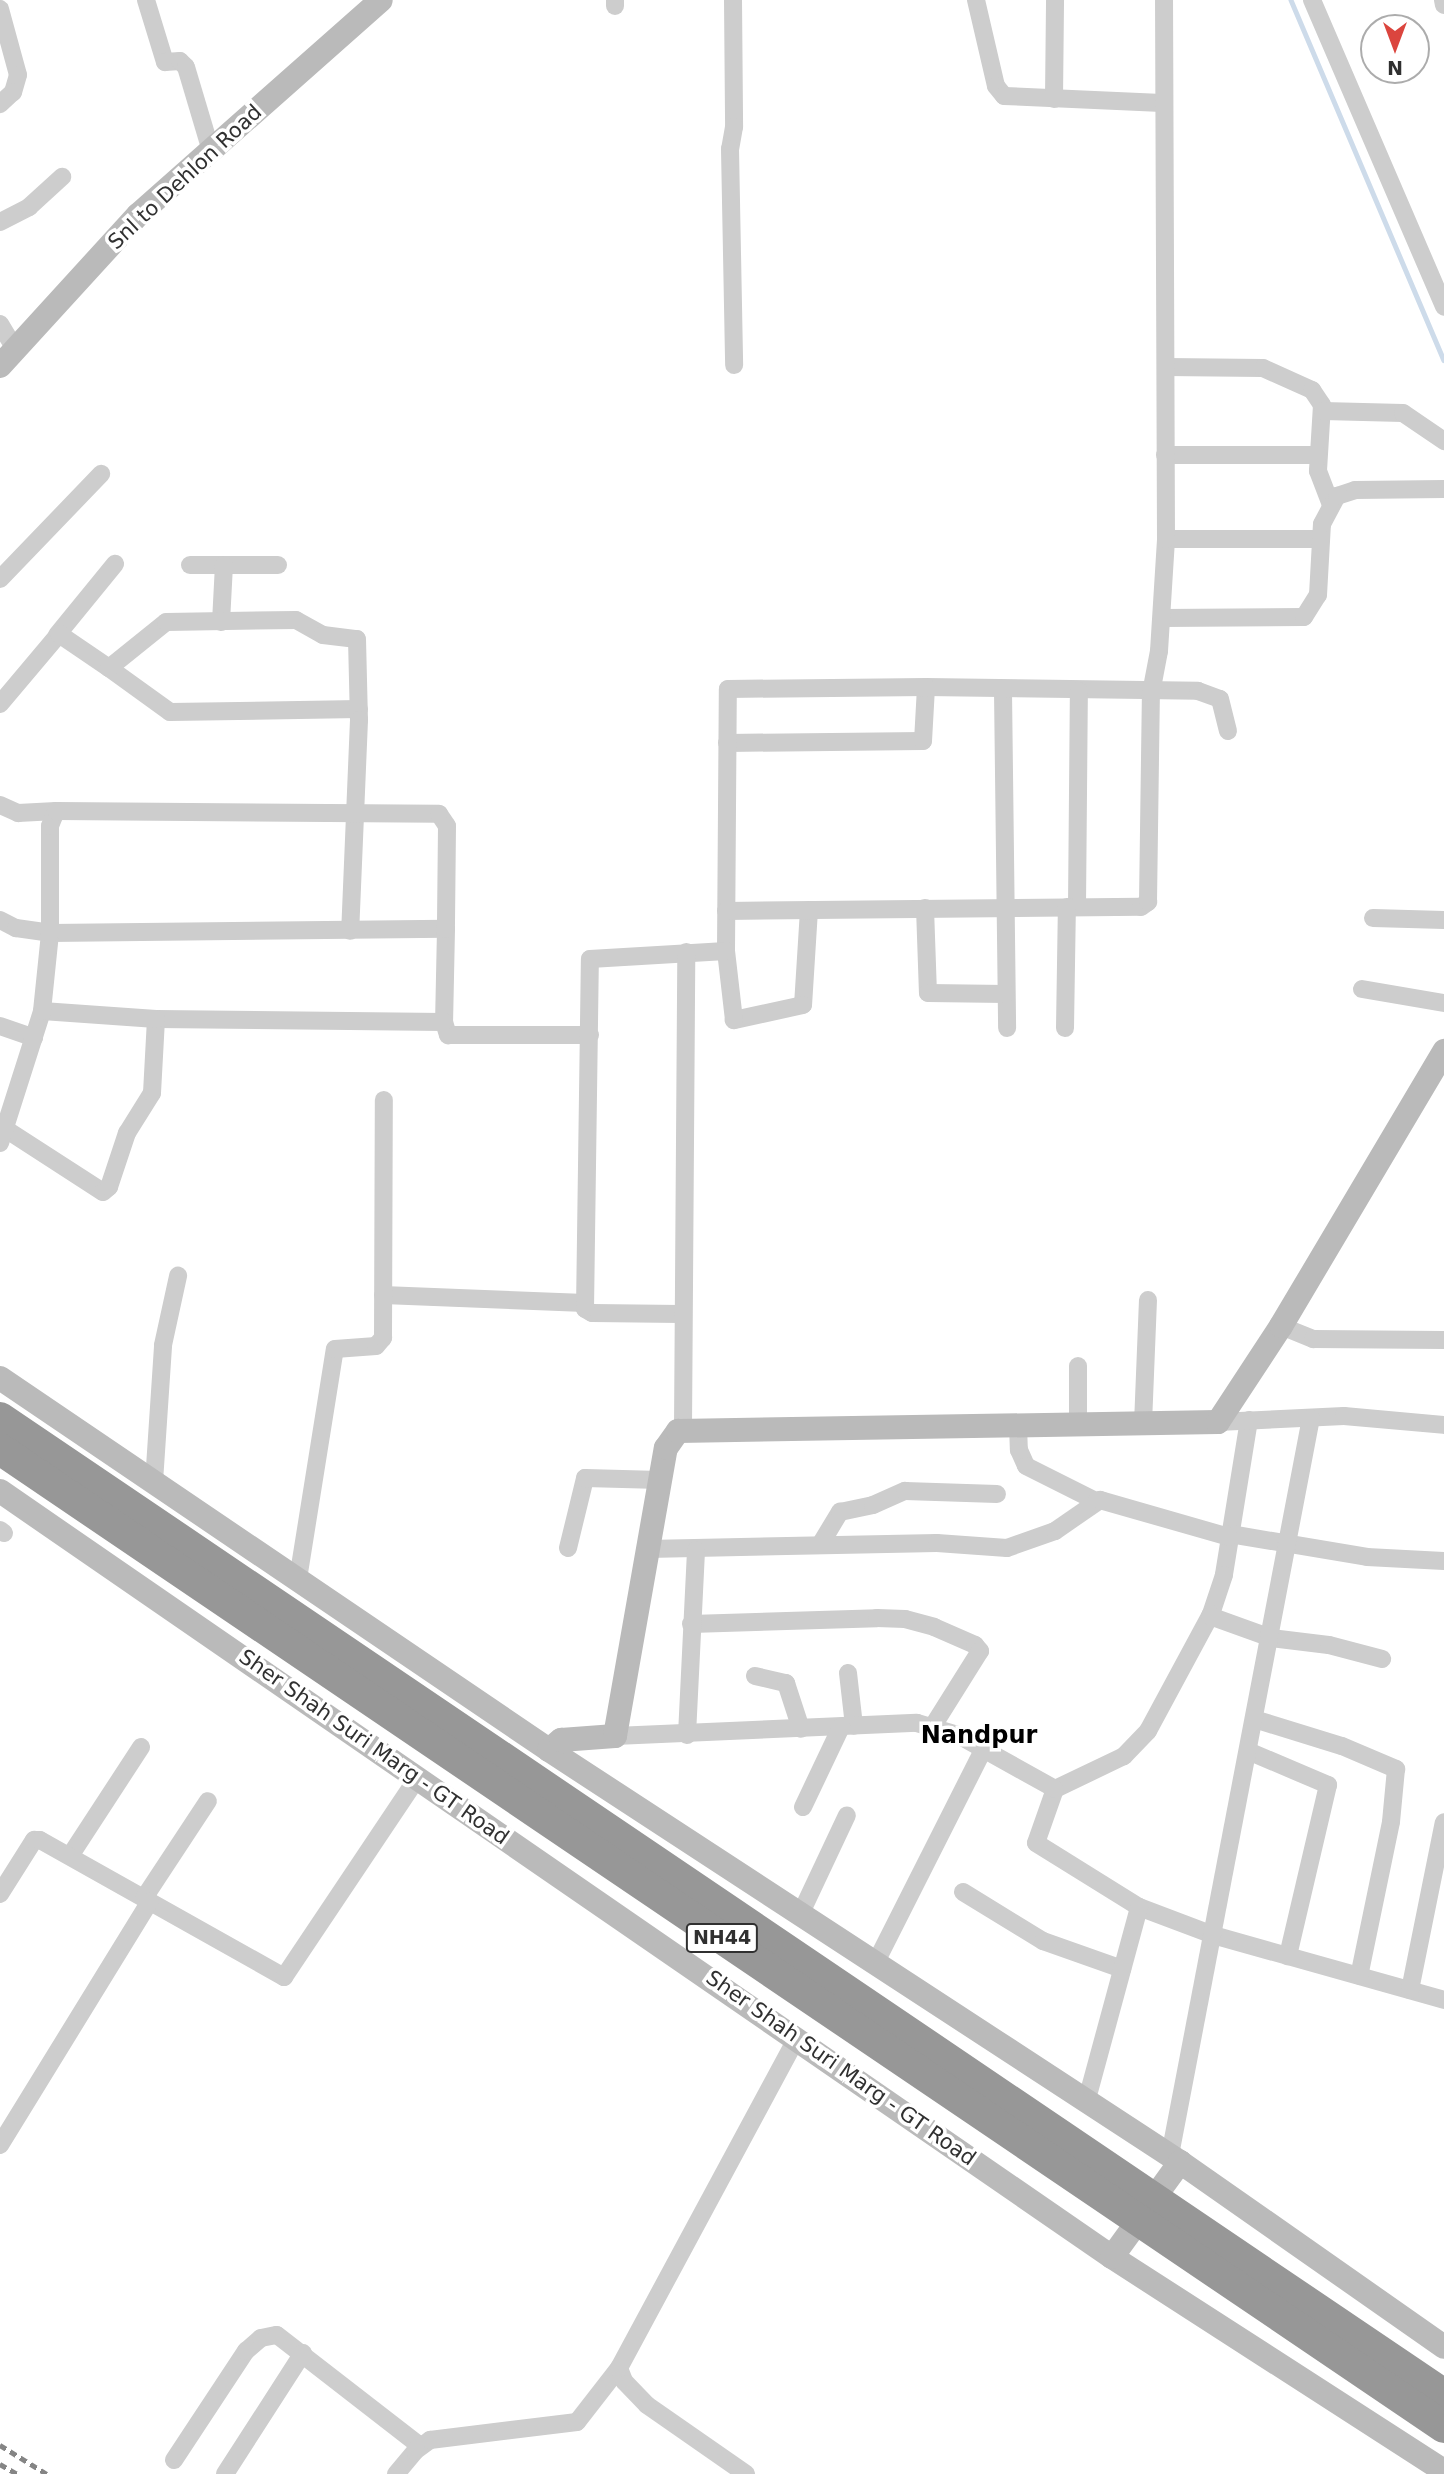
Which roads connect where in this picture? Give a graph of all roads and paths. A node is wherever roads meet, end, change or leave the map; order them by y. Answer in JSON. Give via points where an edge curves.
{"nodes":[{"id":1,"x":11,"y":0,"type":"edge"},
{"id":2,"x":146,"y":0,"type":"edge"},
{"id":3,"x":382,"y":0,"type":"edge"},
{"id":4,"x":733,"y":0,"type":"edge"},
{"id":5,"x":976,"y":0,"type":"edge"},
{"id":6,"x":1055,"y":0,"type":"edge"},
{"id":7,"x":1164,"y":0,"type":"edge"},
{"id":8,"x":1312,"y":0,"type":"edge"},
{"id":9,"x":0,"y":8,"type":"edge"},
{"id":10,"x":1054,"y":99,"type":"junction"},
{"id":11,"x":1162,"y":103,"type":"junction"},
{"id":12,"x":0,"y":104,"type":"edge"},
{"id":13,"x":211,"y":151,"type":"junction"},
{"id":14,"x":62,"y":177,"type":"dead end"},
{"id":15,"x":0,"y":222,"type":"edge"},
{"id":16,"x":1444,"y":307,"type":"edge"},
{"id":17,"x":0,"y":324,"type":"edge"},
{"id":18,"x":8,"y":358,"type":"edge"},
{"id":19,"x":734,"y":365,"type":"dead end"},
{"id":20,"x":1166,"y":367,"type":"junction"},
{"id":21,"x":1323,"y":411,"type":"junction"},
{"id":22,"x":1444,"y":441,"type":"edge"},
{"id":23,"x":1165,"y":455,"type":"junction"},
{"id":24,"x":1318,"y":455,"type":"junction"},
{"id":25,"x":100,"y":474,"type":"dead end"},
{"id":26,"x":1444,"y":489,"type":"edge"},
{"id":27,"x":1330,"y":503,"type":"junction"},
{"id":28,"x":1166,"y":539,"type":"junction"},
{"id":29,"x":1320,"y":540,"type":"junction"},
{"id":30,"x":115,"y":564,"type":"dead end"},
{"id":31,"x":190,"y":565,"type":"dead end"},
{"id":32,"x":224,"y":565,"type":"junction"},
{"id":33,"x":278,"y":565,"type":"dead end"},
{"id":34,"x":0,"y":579,"type":"edge"},
{"id":35,"x":1161,"y":618,"type":"junction"},
{"id":36,"x":221,"y":622,"type":"junction"},
{"id":37,"x":57,"y":635,"type":"junction"},
{"id":38,"x":109,"y":668,"type":"junction"},
{"id":39,"x":926,"y":687,"type":"junction"},
{"id":40,"x":1003,"y":691,"type":"junction"},
{"id":41,"x":1079,"y":691,"type":"junction"},
{"id":42,"x":1151,"y":692,"type":"junction"},
{"id":43,"x":0,"y":704,"type":"edge"},
{"id":44,"x":359,"y":709,"type":"junction"},
{"id":45,"x":1228,"y":731,"type":"dead end"},
{"id":46,"x":727,"y":743,"type":"junction"},
{"id":47,"x":0,"y":806,"type":"edge"},
{"id":48,"x":56,"y":811,"type":"junction"},
{"id":49,"x":356,"y":813,"type":"junction"},
{"id":50,"x":1004,"y":907,"type":"junction"},
{"id":51,"x":1072,"y":907,"type":"junction"},
{"id":52,"x":925,"y":908,"type":"junction"},
{"id":53,"x":809,"y":910,"type":"junction"},
{"id":54,"x":726,"y":911,"type":"junction"},
{"id":55,"x":1373,"y":918,"type":"dead end"},
{"id":56,"x":0,"y":920,"type":"edge"},
{"id":57,"x":1444,"y":920,"type":"edge"},
{"id":58,"x":446,"y":929,"type":"junction"},
{"id":59,"x":350,"y":931,"type":"junction"},
{"id":60,"x":50,"y":933,"type":"junction"},
{"id":61,"x":726,"y":951,"type":"junction"},
{"id":62,"x":686,"y":952,"type":"junction"},
{"id":63,"x":1362,"y":989,"type":"dead end"},
{"id":64,"x":1006,"y":994,"type":"junction"},
{"id":65,"x":1444,"y":1003,"type":"edge"},
{"id":66,"x":42,"y":1011,"type":"junction"},
{"id":67,"x":156,"y":1019,"type":"junction"},
{"id":68,"x":444,"y":1022,"type":"junction"},
{"id":69,"x":0,"y":1026,"type":"edge"},
{"id":70,"x":1007,"y":1028,"type":"dead end"},
{"id":71,"x":1065,"y":1028,"type":"dead end"},
{"id":72,"x":590,"y":1035,"type":"junction"},
{"id":73,"x":34,"y":1038,"type":"junction"},
{"id":74,"x":1444,"y":1051,"type":"edge"},
{"id":75,"x":384,"y":1100,"type":"dead end"},
{"id":76,"x":4,"y":1136,"type":"edge"},
{"id":77,"x":178,"y":1276,"type":"dead end"},
{"id":78,"x":383,"y":1295,"type":"junction"},
{"id":79,"x":1148,"y":1300,"type":"dead end"},
{"id":80,"x":585,"y":1303,"type":"junction"},
{"id":81,"x":681,"y":1314,"type":"junction"},
{"id":82,"x":1281,"y":1326,"type":"junction"},
{"id":83,"x":1444,"y":1340,"type":"edge"},
{"id":84,"x":1078,"y":1366,"type":"dead end"},
{"id":85,"x":0,"y":1378,"type":"edge"},
{"id":86,"x":0,"y":1418,"type":"edge"},
{"id":87,"x":1311,"y":1418,"type":"junction"},
{"id":88,"x":1249,"y":1420,"type":"junction"},
{"id":89,"x":1218,"y":1422,"type":"junction"},
{"id":90,"x":1078,"y":1424,"type":"junction"},
{"id":91,"x":1143,"y":1424,"type":"junction"},
{"id":92,"x":1018,"y":1425,"type":"junction"},
{"id":93,"x":1444,"y":1425,"type":"edge"},
{"id":94,"x":683,"y":1428,"type":"junction"},
{"id":95,"x":0,"y":1449,"type":"edge"},
{"id":96,"x":660,"y":1480,"type":"junction"},
{"id":97,"x":154,"y":1482,"type":"junction"},
{"id":98,"x":0,"y":1491,"type":"edge"},
{"id":99,"x":997,"y":1494,"type":"dead end"},
{"id":100,"x":1096,"y":1501,"type":"junction"},
{"id":101,"x":1230,"y":1536,"type":"junction"},
{"id":102,"x":820,"y":1545,"type":"junction"},
{"id":103,"x":1288,"y":1545,"type":"junction"},
{"id":104,"x":568,"y":1548,"type":"dead end"},
{"id":105,"x":648,"y":1549,"type":"junction"},
{"id":106,"x":696,"y":1550,"type":"junction"},
{"id":107,"x":1444,"y":1561,"type":"edge"},
{"id":108,"x":298,"y":1579,"type":"junction"},
{"id":109,"x":1210,"y":1616,"type":"junction"},
{"id":110,"x":691,"y":1624,"type":"junction"},
{"id":111,"x":1271,"y":1638,"type":"junction"},
{"id":112,"x":1382,"y":1659,"type":"dead end"},
{"id":113,"x":848,"y":1673,"type":"dead end"},
{"id":114,"x":755,"y":1676,"type":"dead end"},
{"id":115,"x":1254,"y":1719,"type":"junction"},
{"id":116,"x":847,"y":1726,"type":"junction"},
{"id":117,"x":933,"y":1726,"type":"junction"},
{"id":118,"x":801,"y":1729,"type":"junction"},
{"id":119,"x":687,"y":1735,"type":"junction"},
{"id":120,"x":615,"y":1736,"type":"junction"},
{"id":121,"x":141,"y":1747,"type":"dead end"},
{"id":122,"x":984,"y":1748,"type":"junction"},
{"id":123,"x":549,"y":1750,"type":"junction"},
{"id":124,"x":1248,"y":1751,"type":"junction"},
{"id":125,"x":410,"y":1764,"type":"junction"},
{"id":126,"x":1055,"y":1789,"type":"junction"},
{"id":127,"x":208,"y":1801,"type":"dead end"},
{"id":128,"x":803,"y":1807,"type":"dead end"},
{"id":129,"x":847,"y":1815,"type":"dead end"},
{"id":130,"x":1444,"y":1822,"type":"edge"},
{"id":131,"x":70,"y":1856,"type":"junction"},
{"id":132,"x":963,"y":1892,"type":"dead end"},
{"id":133,"x":0,"y":1894,"type":"edge"},
{"id":134,"x":147,"y":1899,"type":"junction"},
{"id":135,"x":1139,"y":1906,"type":"junction"},
{"id":136,"x":800,"y":1914,"type":"junction"},
{"id":137,"x":1213,"y":1935,"type":"junction"},
{"id":138,"x":1288,"y":1956,"type":"junction"},
{"id":139,"x":875,"y":1964,"type":"junction"},
{"id":140,"x":1122,"y":1969,"type":"junction"},
{"id":141,"x":1359,"y":1976,"type":"junction"},
{"id":142,"x":1410,"y":1990,"type":"junction"},
{"id":143,"x":1444,"y":2000,"type":"edge"},
{"id":144,"x":797,"y":2037,"type":"junction"},
{"id":145,"x":1087,"y":2099,"type":"junction"},
{"id":146,"x":0,"y":2145,"type":"edge"},
{"id":147,"x":1175,"y":2158,"type":"junction"},
{"id":148,"x":1162,"y":2187,"type":"dead end"},
{"id":149,"x":1132,"y":2229,"type":"dead end"},
{"id":150,"x":1112,"y":2257,"type":"junction"},
{"id":151,"x":1444,"y":2347,"type":"edge"},
{"id":152,"x":303,"y":2353,"type":"junction"},
{"id":153,"x":619,"y":2368,"type":"junction"},
{"id":154,"x":1444,"y":2395,"type":"edge"},
{"id":155,"x":1444,"y":2427,"type":"edge"},
{"id":156,"x":420,"y":2446,"type":"junction"},
{"id":157,"x":174,"y":2460,"type":"dead end"},
{"id":158,"x":1444,"y":2472,"type":"edge"},
{"id":159,"x":225,"y":2474,"type":"edge"},
{"id":160,"x":396,"y":2474,"type":"edge"},
{"id":161,"x":746,"y":2474,"type":"edge"}],
"edges":[{"from":1,"to":9,"type":"street"},
{"from":2,"to":13,"type":"street","via":[[165,62],[180,61],[186,67]]},
{"from":3,"to":13,"type":"street","name":"Snl to Dehlon Road"},
{"from":4,"to":19,"type":"street"},
{"from":5,"to":10,"type":"street","via":[[999,93],[1010,98]]},
{"from":6,"to":10,"type":"street"},
{"from":7,"to":11,"type":"street"},
{"from":8,"to":16,"type":"street"},
{"from":9,"to":12,"type":"street","via":[[18,75],[13,92]]},
{"from":10,"to":11,"type":"street"},
{"from":11,"to":20,"type":"street"},
{"from":13,"to":18,"type":"street","name":"Snl to Dehlon Road","via":[[123,230]]},
{"from":14,"to":15,"type":"street","via":[[29,207]]},
{"from":17,"to":18,"type":"street"},
{"from":20,"to":21,"type":"street","via":[[1264,368],[1312,390]]},
{"from":20,"to":23,"type":"street"},
{"from":21,"to":22,"type":"street","via":[[1403,413]]},
{"from":21,"to":24,"type":"street"},
{"from":23,"to":24,"type":"street"},
{"from":23,"to":28,"type":"street"},
{"from":24,"to":27,"type":"street","via":[[1320,480]]},
{"from":25,"to":34,"type":"street"},
{"from":26,"to":27,"type":"street","via":[[1355,490]]},
{"from":27,"to":29,"type":"street"},
{"from":28,"to":29,"type":"street"},
{"from":28,"to":35,"type":"street"},
{"from":29,"to":35,"type":"street","via":[[1318,595],[1308,615]]},
{"from":30,"to":37,"type":"street"},
{"from":31,"to":32,"type":"street"},
{"from":32,"to":33,"type":"street"},
{"from":32,"to":36,"type":"street"},
{"from":35,"to":42,"type":"street"},
{"from":36,"to":38,"type":"street","via":[[159,624]]},
{"from":36,"to":44,"type":"street","via":[[296,620],[323,635],[355,637],[359,643]]},
{"from":37,"to":38,"type":"street"},
{"from":37,"to":43,"type":"street"},
{"from":38,"to":44,"type":"street","via":[[170,712]]},
{"from":39,"to":40,"type":"street"},
{"from":39,"to":46,"type":"street","via":[[923,741]]},
{"from":39,"to":46,"type":"street","via":[[730,688]]},
{"from":40,"to":41,"type":"street"},
{"from":40,"to":50,"type":"street"},
{"from":41,"to":42,"type":"street"},
{"from":41,"to":51,"type":"street"},
{"from":42,"to":45,"type":"street","via":[[1188,690],[1215,696],[1225,708]]},
{"from":42,"to":51,"type":"street","via":[[1148,902],[1141,907]]},
{"from":44,"to":49,"type":"street"},
{"from":46,"to":54,"type":"street"},
{"from":47,"to":48,"type":"street","via":[[18,813]]},
{"from":48,"to":49,"type":"street"},
{"from":48,"to":60,"type":"street","via":[[50,825]]},
{"from":49,"to":58,"type":"street","via":[[434,813],[445,818]]},
{"from":49,"to":59,"type":"street"},
{"from":50,"to":51,"type":"street"},
{"from":50,"to":52,"type":"street"},
{"from":50,"to":64,"type":"street"},
{"from":51,"to":71,"type":"street"},
{"from":52,"to":53,"type":"street"},
{"from":52,"to":64,"type":"street","via":[[928,993]]},
{"from":53,"to":54,"type":"street"},
{"from":53,"to":61,"type":"street","via":[[807,997],[800,1007],[734,1020]]},
{"from":54,"to":61,"type":"street"},
{"from":55,"to":57,"type":"street"},
{"from":56,"to":60,"type":"street","via":[[16,928]]},
{"from":58,"to":59,"type":"street"},
{"from":58,"to":68,"type":"street"},
{"from":59,"to":60,"type":"street"},
{"from":60,"to":66,"type":"street"},
{"from":61,"to":62,"type":"street"},
{"from":62,"to":72,"type":"street","via":[[591,958]]},
{"from":62,"to":81,"type":"street"},
{"from":63,"to":65,"type":"street"},
{"from":64,"to":70,"type":"street"},
{"from":66,"to":67,"type":"street"},
{"from":66,"to":73,"type":"street"},
{"from":67,"to":68,"type":"street"},
{"from":67,"to":76,"type":"street","via":[[152,1093],[127,1133],[105,1191]]},
{"from":68,"to":72,"type":"street","via":[[450,1035]]},
{"from":69,"to":73,"type":"street"},
{"from":72,"to":80,"type":"street"},
{"from":73,"to":76,"type":"street"},
{"from":74,"to":82,"type":"street"},
{"from":75,"to":78,"type":"street"},
{"from":77,"to":97,"type":"street","via":[[163,1345]]},
{"from":78,"to":80,"type":"street"},
{"from":78,"to":108,"type":"street","via":[[380,1345],[335,1349]]},
{"from":79,"to":91,"type":"street"},
{"from":80,"to":81,"type":"street","via":[[592,1313]]},
{"from":81,"to":94,"type":"street"},
{"from":82,"to":83,"type":"street","via":[[1313,1339]]},
{"from":82,"to":89,"type":"street"},
{"from":84,"to":90,"type":"street"},
{"from":85,"to":97,"type":"street"},
{"from":86,"to":154,"type":"highway","number":"NH44"},
{"from":87,"to":88,"type":"street"},
{"from":87,"to":93,"type":"street"},
{"from":87,"to":103,"type":"street"},
{"from":88,"to":89,"type":"street"},
{"from":88,"to":101,"type":"street"},
{"from":89,"to":91,"type":"street"},
{"from":90,"to":91,"type":"street"},
{"from":90,"to":92,"type":"street"},
{"from":92,"to":94,"type":"street"},
{"from":92,"to":100,"type":"street","via":[[1026,1466]]},
{"from":94,"to":96,"type":"street","via":[[668,1444]]},
{"from":95,"to":155,"type":"highway","name":"Sher Shah Suri Marg - GT Road","number":"NH44"},
{"from":96,"to":104,"type":"street","via":[[585,1478]]},
{"from":96,"to":105,"type":"street"},
{"from":97,"to":108,"type":"street"},
{"from":98,"to":125,"type":"street","name":"Sher Shah Suri Marg - GT Road"},
{"from":99,"to":102,"type":"street","via":[[905,1490],[873,1505],[840,1511]]},
{"from":100,"to":101,"type":"street"},
{"from":100,"to":102,"type":"street","via":[[1055,1531],[1013,1547]]},
{"from":101,"to":103,"type":"street"},
{"from":101,"to":109,"type":"street"},
{"from":102,"to":106,"type":"street"},
{"from":103,"to":107,"type":"street","via":[[1367,1558]]},
{"from":103,"to":111,"type":"street"},
{"from":105,"to":106,"type":"street"},
{"from":105,"to":120,"type":"street"},
{"from":106,"to":110,"type":"street"},
{"from":108,"to":123,"type":"street","via":[[450,1693]]},
{"from":109,"to":111,"type":"street"},
{"from":109,"to":126,"type":"street","via":[[1142,1739],[1118,1759]]},
{"from":110,"to":117,"type":"street","via":[[877,1618],[934,1627],[980,1651]]},
{"from":110,"to":119,"type":"street"},
{"from":111,"to":112,"type":"street","via":[[1329,1645]]},
{"from":111,"to":115,"type":"street"},
{"from":113,"to":116,"type":"street"},
{"from":114,"to":118,"type":"street","via":[[786,1683]]},
{"from":115,"to":124,"type":"street"},
{"from":115,"to":141,"type":"street","via":[[1342,1746],[1396,1769],[1391,1822]]},
{"from":116,"to":117,"type":"street"},
{"from":116,"to":118,"type":"street"},
{"from":116,"to":128,"type":"street"},
{"from":117,"to":122,"type":"street"},
{"from":118,"to":119,"type":"street"},
{"from":119,"to":120,"type":"street"},
{"from":120,"to":123,"type":"street","via":[[561,1740]]},
{"from":121,"to":131,"type":"street"},
{"from":122,"to":126,"type":"street"},
{"from":122,"to":139,"type":"street"},
{"from":123,"to":136,"type":"street"},
{"from":124,"to":137,"type":"street"},
{"from":124,"to":138,"type":"street","via":[[1328,1785]]},
{"from":125,"to":134,"type":"street","via":[[284,1977]]},
{"from":125,"to":144,"type":"street","name":"Sher Shah Suri Marg - GT Road"},
{"from":126,"to":135,"type":"street","via":[[1037,1837],[1038,1846]]},
{"from":127,"to":134,"type":"street"},
{"from":129,"to":136,"type":"street"},
{"from":130,"to":142,"type":"street"},
{"from":131,"to":133,"type":"street","via":[[34,1840]]},
{"from":131,"to":134,"type":"street"},
{"from":132,"to":140,"type":"street","via":[[1043,1941]]},
{"from":134,"to":146,"type":"street"},
{"from":135,"to":137,"type":"street"},
{"from":135,"to":140,"type":"street"},
{"from":136,"to":139,"type":"street"},
{"from":137,"to":138,"type":"street"},
{"from":137,"to":147,"type":"street"},
{"from":138,"to":141,"type":"street"},
{"from":139,"to":145,"type":"street"},
{"from":140,"to":145,"type":"street"},
{"from":141,"to":142,"type":"street"},
{"from":142,"to":143,"type":"street"},
{"from":144,"to":150,"type":"street","name":"Sher Shah Suri Marg - GT Road"},
{"from":144,"to":153,"type":"street"},
{"from":145,"to":147,"type":"street"},
{"from":147,"to":148,"type":"street"},
{"from":147,"to":151,"type":"street"},
{"from":149,"to":150,"type":"street"},
{"from":150,"to":158,"type":"street","name":"Sher Shah Suri Marg - GT Road"},
{"from":152,"to":156,"type":"street"},
{"from":152,"to":157,"type":"street","via":[[277,2335],[252,2344]]},
{"from":152,"to":159,"type":"street"},
{"from":153,"to":156,"type":"street","via":[[573,2424],[438,2439]]},
{"from":153,"to":161,"type":"street","via":[[624,2381],[647,2405]]},
{"from":156,"to":160,"type":"street"}]}
